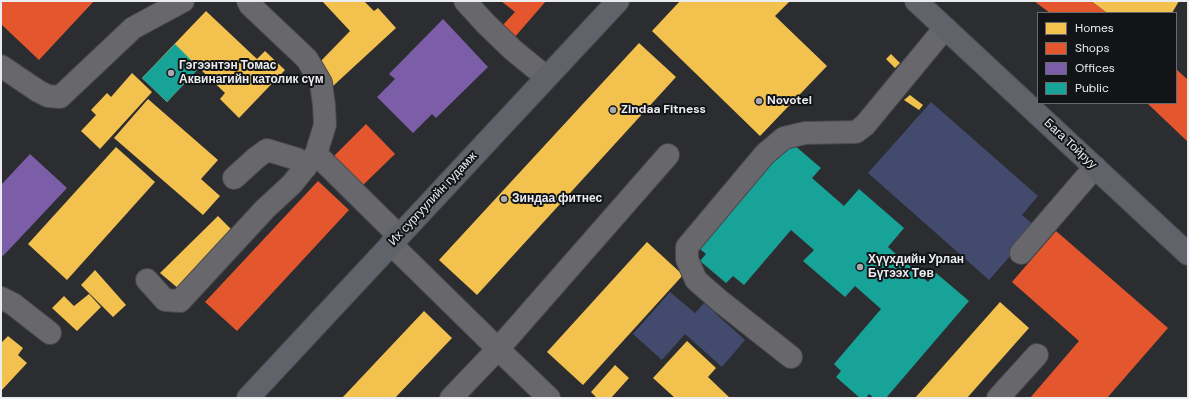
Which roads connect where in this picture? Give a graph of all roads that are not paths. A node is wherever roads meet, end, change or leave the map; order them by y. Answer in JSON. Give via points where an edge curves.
{"nodes":[{"id":1,"x":183,"y":1,"type":"edge"},
{"id":2,"x":248,"y":1,"type":"edge"},
{"id":3,"x":465,"y":1,"type":"edge"},
{"id":4,"x":618,"y":1,"type":"edge"},
{"id":5,"x":916,"y":1,"type":"edge"},
{"id":6,"x":945,"y":28,"type":"junction"},
{"id":7,"x":1,"y":66,"type":"edge"},
{"id":8,"x":546,"y":78,"type":"junction"},
{"id":9,"x":668,"y":155,"type":"dead end"},
{"id":10,"x":311,"y":160,"type":"junction"},
{"id":11,"x":1095,"y":167,"type":"junction"},
{"id":12,"x":234,"y":178,"type":"dead end"},
{"id":13,"x":395,"y":240,"type":"junction"},
{"id":14,"x":1021,"y":253,"type":"dead end"},
{"id":15,"x":1188,"y":254,"type":"edge"},
{"id":16,"x":147,"y":280,"type":"dead end"},
{"id":17,"x":1,"y":298,"type":"edge"},
{"id":18,"x":50,"y":333,"type":"dead end"},
{"id":19,"x":498,"y":349,"type":"junction"},
{"id":20,"x":1037,"y":355,"type":"dead end"},
{"id":21,"x":790,"y":357,"type":"dead end"},
{"id":22,"x":248,"y":398,"type":"edge"},
{"id":23,"x":452,"y":398,"type":"edge"},
{"id":24,"x":549,"y":398,"type":"edge"},
{"id":25,"x":998,"y":398,"type":"edge"}],
"edges":[{"from":1,"to":7,"type":"street","via":[[133,28],[60,97],[48,96],[38,91]]},
{"from":2,"to":10,"type":"street","via":[[307,59],[321,83],[325,125]]},
{"from":3,"to":8,"type":"street","via":[[512,50]]},
{"from":4,"to":8,"type":"main road","name":"Их сургуулийн гудамж"},
{"from":5,"to":6,"type":"main road","name":"Бага Тойруу"},
{"from":6,"to":11,"type":"main road","name":"Бага Тойруу"},
{"from":6,"to":21,"type":"street","via":[[865,125],[856,132],[805,133],[784,138],[765,154],[687,247],[687,259],[696,280]]},
{"from":8,"to":13,"type":"main road","name":"Их сургуулийн гудамж"},
{"from":9,"to":19,"type":"street"},
{"from":10,"to":12,"type":"street","via":[[268,150]]},
{"from":10,"to":13,"type":"street"},
{"from":10,"to":16,"type":"street","via":[[292,184],[265,209],[180,301],[165,300]]},
{"from":11,"to":14,"type":"street"},
{"from":11,"to":15,"type":"main road","name":"Бага Тойруу"},
{"from":13,"to":19,"type":"street"},
{"from":13,"to":22,"type":"main road","name":"Их сургуулийн гудамж"},
{"from":17,"to":18,"type":"street","via":[[13,304]]},
{"from":19,"to":23,"type":"street"},
{"from":19,"to":24,"type":"street"},
{"from":20,"to":25,"type":"street"}]}
